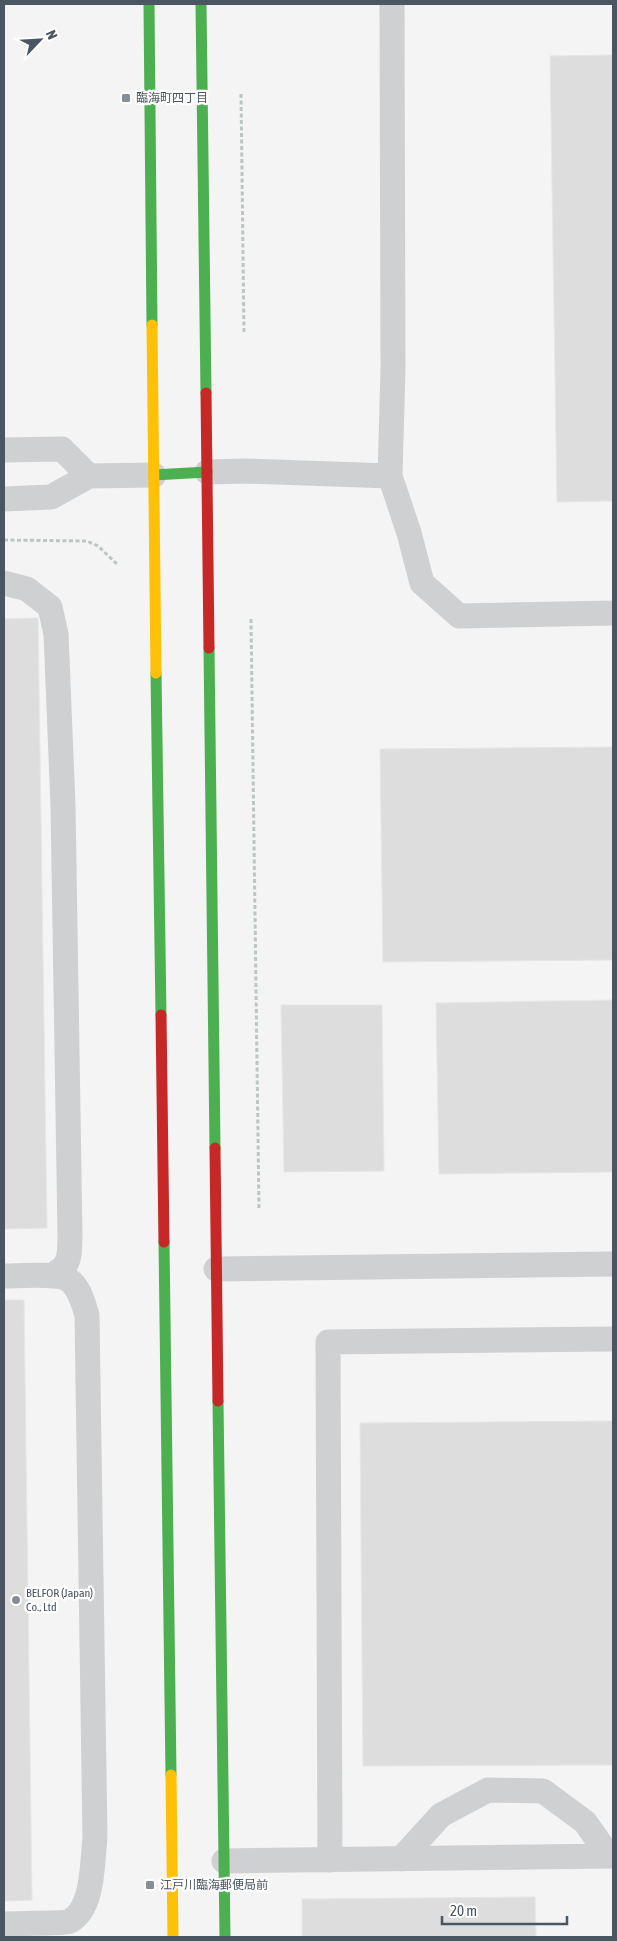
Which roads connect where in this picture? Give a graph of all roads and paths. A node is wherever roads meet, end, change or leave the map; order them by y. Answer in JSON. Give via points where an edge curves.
{"nodes":[{"id":1,"x":149,"y":4,"type":"edge"},
{"id":2,"x":200,"y":4,"type":"edge"},
{"id":3,"x":392,"y":4,"type":"edge"},
{"id":4,"x":241,"y":91,"type":"dead end"},
{"id":5,"x":244,"y":334,"type":"dead end"},
{"id":6,"x":4,"y":450,"type":"edge"},
{"id":7,"x":207,"y":472,"type":"junction"},
{"id":8,"x":154,"y":475,"type":"junction"},
{"id":9,"x":88,"y":476,"type":"junction"},
{"id":10,"x":390,"y":476,"type":"junction"},
{"id":11,"x":4,"y":499,"type":"edge"},
{"id":12,"x":4,"y":540,"type":"edge"},
{"id":13,"x":122,"y":568,"type":"dead end"},
{"id":14,"x":4,"y":583,"type":"edge"},
{"id":15,"x":613,"y":613,"type":"edge"},
{"id":16,"x":251,"y":619,"type":"dead end"},
{"id":17,"x":259,"y":1210,"type":"dead end"},
{"id":18,"x":613,"y":1264,"type":"edge"},
{"id":19,"x":216,"y":1269,"type":"junction"},
{"id":20,"x":4,"y":1276,"type":"edge"},
{"id":21,"x":50,"y":1276,"type":"junction"},
{"id":22,"x":613,"y":1339,"type":"edge"},
{"id":23,"x":611,"y":1856,"type":"edge"},
{"id":24,"x":401,"y":1859,"type":"junction"},
{"id":25,"x":330,"y":1860,"type":"junction"},
{"id":26,"x":224,"y":1861,"type":"junction"},
{"id":27,"x":4,"y":1924,"type":"edge"},
{"id":28,"x":173,"y":1937,"type":"edge"},
{"id":29,"x":225,"y":1937,"type":"edge"}],
"edges":[{"from":1,"to":8,"type":"street"},
{"from":2,"to":7,"type":"street"},
{"from":3,"to":10,"type":"lane","via":[[393,369]]},
{"from":4,"to":5,"type":"path"},
{"from":6,"to":9,"type":"lane","via":[[62,449]]},
{"from":7,"to":8,"type":"street"},
{"from":7,"to":10,"type":"lane"},
{"from":7,"to":19,"type":"street"},
{"from":8,"to":9,"type":"lane"},
{"from":8,"to":28,"type":"street"},
{"from":9,"to":11,"type":"lane","via":[[51,497]]},
{"from":10,"to":15,"type":"lane","via":[[422,583],[459,616]]},
{"from":12,"to":13,"type":"path","via":[[87,540]]},
{"from":14,"to":21,"type":"lane","via":[[27,589],[50,607],[56,634],[63,805],[70,1235],[68,1261],[63,1270]]},
{"from":16,"to":17,"type":"path"},
{"from":18,"to":19,"type":"lane"},
{"from":19,"to":26,"type":"street"},
{"from":20,"to":21,"type":"lane"},
{"from":21,"to":27,"type":"lane","via":[[67,1279],[80,1294],[87,1316],[95,1838],[88,1896],[82,1911],[69,1922]]},
{"from":22,"to":25,"type":"lane","via":[[328,1342]]},
{"from":23,"to":24,"type":"lane"},
{"from":23,"to":24,"type":"lane","via":[[585,1822],[543,1791],[488,1790],[441,1815]]},
{"from":24,"to":25,"type":"lane"},
{"from":25,"to":26,"type":"lane"},
{"from":26,"to":29,"type":"street"}]}
